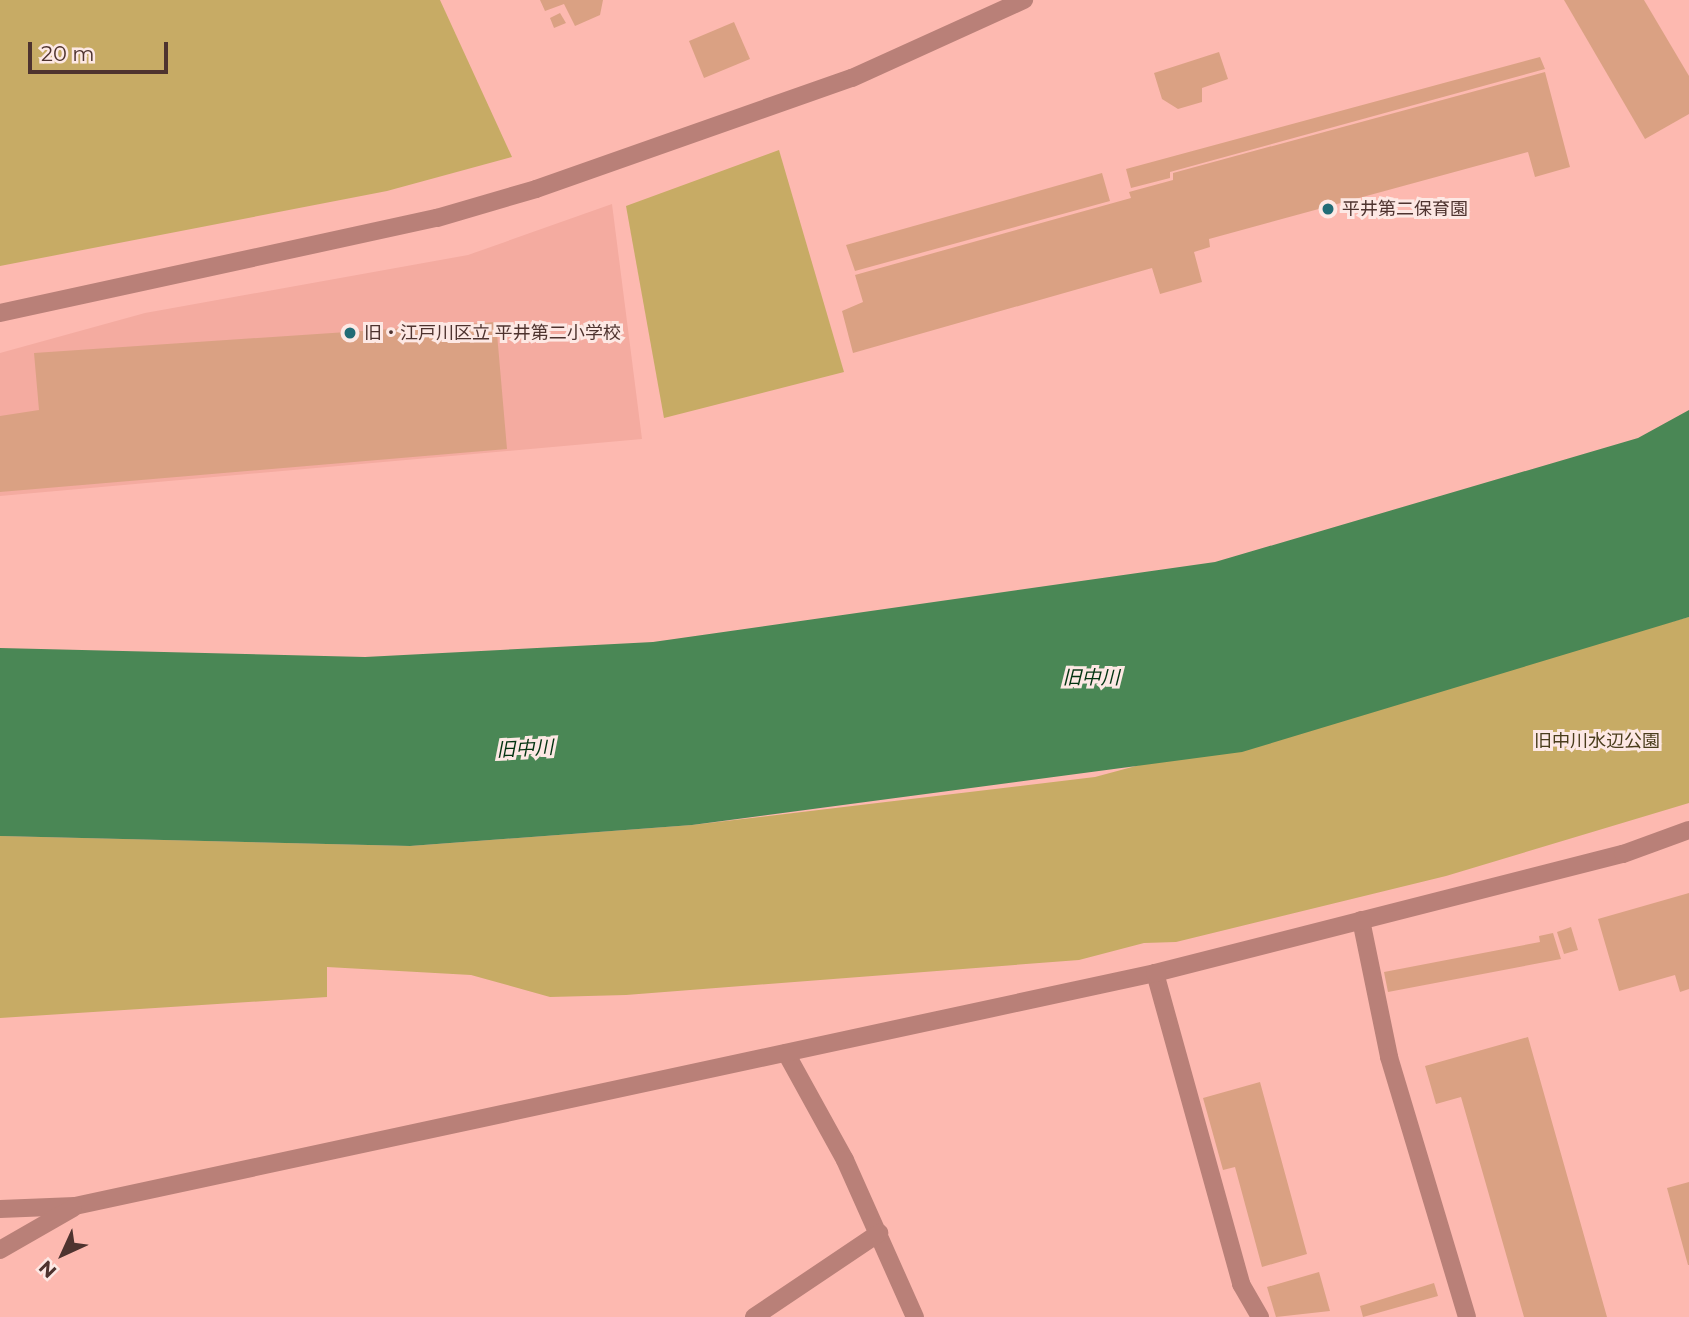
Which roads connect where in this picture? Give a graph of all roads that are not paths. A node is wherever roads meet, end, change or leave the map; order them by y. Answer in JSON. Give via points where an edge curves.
{"nodes":[{"id":1,"x":1024,"y":0,"type":"edge"},
{"id":2,"x":0,"y":313,"type":"edge"},
{"id":3,"x":1689,"y":830,"type":"edge"},
{"id":4,"x":1362,"y":919,"type":"junction"},
{"id":5,"x":1155,"y":973,"type":"junction"},
{"id":6,"x":786,"y":1053,"type":"junction"},
{"id":7,"x":75,"y":1206,"type":"junction"},
{"id":8,"x":0,"y":1209,"type":"edge"},
{"id":9,"x":879,"y":1233,"type":"junction"},
{"id":10,"x":0,"y":1250,"type":"edge"},
{"id":11,"x":754,"y":1317,"type":"edge"},
{"id":12,"x":915,"y":1317,"type":"edge"},
{"id":13,"x":1260,"y":1317,"type":"edge"},
{"id":14,"x":1467,"y":1317,"type":"edge"}],
"edges":[{"from":1,"to":2,"type":"street","via":[[852,79],[536,189],[437,218]]},
{"from":3,"to":4,"type":"street","via":[[1623,854]]},
{"from":4,"to":5,"type":"street"},
{"from":4,"to":14,"type":"street","via":[[1389,1057]]},
{"from":5,"to":6,"type":"street"},
{"from":5,"to":13,"type":"street","via":[[1241,1284]]},
{"from":6,"to":7,"type":"street"},
{"from":6,"to":9,"type":"street"},
{"from":7,"to":8,"type":"street"},
{"from":7,"to":10,"type":"street"},
{"from":9,"to":11,"type":"street"},
{"from":9,"to":12,"type":"street"}]}
